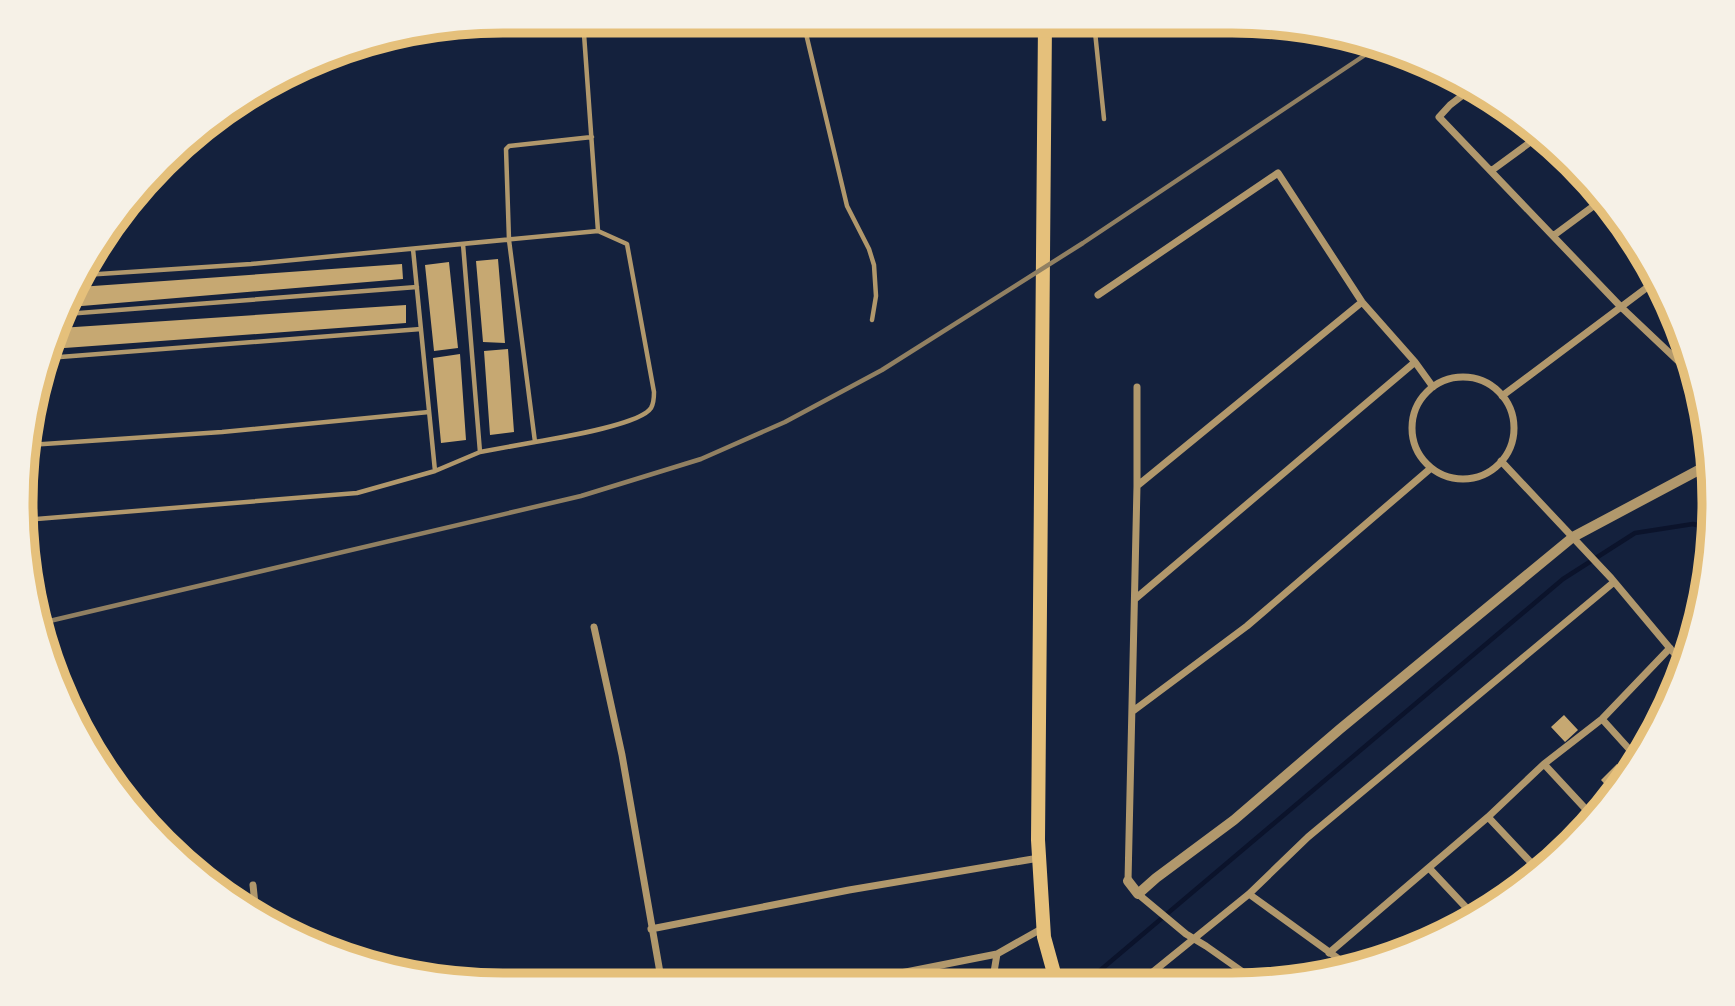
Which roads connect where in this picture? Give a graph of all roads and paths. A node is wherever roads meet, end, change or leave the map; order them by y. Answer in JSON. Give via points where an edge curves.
{"nodes":[{"id":1,"x":585,"y":33,"type":"edge"},
{"id":2,"x":806,"y":33,"type":"edge"},
{"id":3,"x":1045,"y":33,"type":"edge"},
{"id":4,"x":1095,"y":33,"type":"edge"},
{"id":5,"x":1464,"y":94,"type":"edge"},
{"id":6,"x":1104,"y":119,"type":"dead end"},
{"id":7,"x":592,"y":137,"type":"junction"},
{"id":8,"x":1532,"y":141,"type":"edge"},
{"id":9,"x":1491,"y":172,"type":"junction"},
{"id":10,"x":1595,"y":204,"type":"edge"},
{"id":11,"x":598,"y":231,"type":"junction"},
{"id":12,"x":1553,"y":236,"type":"junction"},
{"id":13,"x":509,"y":240,"type":"junction"},
{"id":14,"x":463,"y":244,"type":"junction"},
{"id":15,"x":413,"y":249,"type":"junction"},
{"id":16,"x":93,"y":274,"type":"edge"},
{"id":17,"x":1649,"y":286,"type":"edge"},
{"id":18,"x":417,"y":287,"type":"junction"},
{"id":19,"x":1098,"y":295,"type":"dead end"},
{"id":20,"x":1362,"y":302,"type":"junction"},
{"id":21,"x":1621,"y":307,"type":"junction"},
{"id":22,"x":73,"y":313,"type":"edge"},
{"id":23,"x":872,"y":320,"type":"dead end"},
{"id":24,"x":421,"y":329,"type":"junction"},
{"id":25,"x":56,"y":357,"type":"edge"},
{"id":26,"x":1415,"y":362,"type":"junction"},
{"id":27,"x":1680,"y":362,"type":"edge"},
{"id":28,"x":1137,"y":387,"type":"dead end"},
{"id":29,"x":1433,"y":387,"type":"junction"},
{"id":30,"x":1502,"y":396,"type":"junction"},
{"id":31,"x":429,"y":412,"type":"junction"},
{"id":32,"x":535,"y":442,"type":"junction"},
{"id":33,"x":37,"y":444,"type":"edge"},
{"id":34,"x":480,"y":452,"type":"junction"},
{"id":35,"x":1501,"y":461,"type":"junction"},
{"id":36,"x":1431,"y":468,"type":"junction"},
{"id":37,"x":1701,"y":469,"type":"edge"},
{"id":38,"x":435,"y":471,"type":"junction"},
{"id":39,"x":1137,"y":486,"type":"junction"},
{"id":40,"x":34,"y":519,"type":"edge"},
{"id":41,"x":1577,"y":542,"type":"junction"},
{"id":42,"x":1612,"y":580,"type":"junction"},
{"id":43,"x":1135,"y":598,"type":"junction"},
{"id":44,"x":594,"y":627,"type":"dead end"},
{"id":45,"x":1670,"y":648,"type":"junction"},
{"id":46,"x":1676,"y":656,"type":"edge"},
{"id":47,"x":1133,"y":711,"type":"junction"},
{"id":48,"x":1602,"y":719,"type":"junction"},
{"id":49,"x":1631,"y":751,"type":"edge"},
{"id":50,"x":1544,"y":764,"type":"junction"},
{"id":51,"x":1587,"y":811,"type":"edge"},
{"id":52,"x":1488,"y":817,"type":"junction"},
{"id":53,"x":1039,"y":858,"type":"junction"},
{"id":54,"x":1532,"y":864,"type":"edge"},
{"id":55,"x":1429,"y":868,"type":"junction"},
{"id":56,"x":1128,"y":881,"type":"joint"},
{"id":57,"x":253,"y":885,"type":"dead end"},
{"id":58,"x":1138,"y":894,"type":"junction"},
{"id":59,"x":1249,"y":894,"type":"junction"},
{"id":60,"x":255,"y":902,"type":"edge"},
{"id":61,"x":1468,"y":909,"type":"edge"},
{"id":62,"x":651,"y":929,"type":"junction"},
{"id":63,"x":1043,"y":932,"type":"junction"},
{"id":64,"x":1189,"y":936,"type":"junction"},
{"id":65,"x":1329,"y":953,"type":"junction"},
{"id":66,"x":997,"y":954,"type":"junction"},
{"id":67,"x":1340,"y":960,"type":"edge"},
{"id":68,"x":660,"y":973,"type":"edge"},
{"id":69,"x":901,"y":973,"type":"edge"},
{"id":70,"x":994,"y":973,"type":"edge"},
{"id":71,"x":1054,"y":973,"type":"edge"},
{"id":72,"x":1150,"y":973,"type":"edge"},
{"id":73,"x":1243,"y":973,"type":"edge"}],
"edges":[{"from":1,"to":7,"type":"lane"},
{"from":2,"to":23,"type":"lane","via":[[846,206],[874,265]]},
{"from":3,"to":53,"type":"main road"},
{"from":4,"to":6,"type":"lane"},
{"from":5,"to":9,"type":"street","via":[[1439,117]]},
{"from":7,"to":11,"type":"lane"},
{"from":7,"to":13,"type":"lane","via":[[506,149]]},
{"from":8,"to":9,"type":"street"},
{"from":9,"to":12,"type":"street"},
{"from":10,"to":12,"type":"street"},
{"from":11,"to":13,"type":"lane"},
{"from":11,"to":32,"type":"lane","via":[[626,244],[653,404],[648,411],[602,430]]},
{"from":12,"to":21,"type":"street"},
{"from":13,"to":14,"type":"lane"},
{"from":13,"to":32,"type":"lane"},
{"from":14,"to":15,"type":"lane"},
{"from":14,"to":34,"type":"lane"},
{"from":15,"to":16,"type":"lane"},
{"from":15,"to":18,"type":"lane"},
{"from":17,"to":21,"type":"street"},
{"from":18,"to":22,"type":"lane"},
{"from":18,"to":24,"type":"lane"},
{"from":19,"to":20,"type":"street","via":[[1278,173]]},
{"from":20,"to":26,"type":"street"},
{"from":20,"to":39,"type":"street"},
{"from":21,"to":27,"type":"street"},
{"from":21,"to":30,"type":"street"},
{"from":24,"to":25,"type":"lane"},
{"from":24,"to":31,"type":"lane"},
{"from":26,"to":29,"type":"street"},
{"from":26,"to":43,"type":"street"},
{"from":28,"to":39,"type":"street"},
{"from":29,"to":30,"type":"street","via":[[1461,377],[1490,385]]},
{"from":29,"to":36,"type":"street","via":[[1421,398],[1411,427],[1413,442]]},
{"from":30,"to":35,"type":"street","via":[[1513,421],[1513,436]]},
{"from":31,"to":33,"type":"lane"},
{"from":31,"to":38,"type":"lane"},
{"from":32,"to":34,"type":"lane"},
{"from":34,"to":38,"type":"lane"},
{"from":35,"to":36,"type":"street","via":[[1489,471],[1467,478]]},
{"from":35,"to":41,"type":"street"},
{"from":36,"to":47,"type":"street","via":[[1247,626]]},
{"from":37,"to":41,"type":"street"},
{"from":38,"to":40,"type":"lane","via":[[357,493]]},
{"from":39,"to":43,"type":"street"},
{"from":41,"to":42,"type":"street"},
{"from":41,"to":58,"type":"street"},
{"from":42,"to":45,"type":"street"},
{"from":42,"to":59,"type":"street","via":[[1308,837]]},
{"from":43,"to":47,"type":"street"},
{"from":44,"to":62,"type":"street","via":[[622,755]]},
{"from":45,"to":46,"type":"street"},
{"from":45,"to":48,"type":"street"},
{"from":47,"to":56,"type":"street"},
{"from":48,"to":49,"type":"street"},
{"from":48,"to":50,"type":"street"},
{"from":50,"to":51,"type":"street"},
{"from":50,"to":52,"type":"street"},
{"from":52,"to":54,"type":"street"},
{"from":52,"to":55,"type":"street"},
{"from":53,"to":62,"type":"street"},
{"from":53,"to":63,"type":"main road"},
{"from":55,"to":61,"type":"street"},
{"from":55,"to":65,"type":"street"},
{"from":56,"to":58,"type":"street"},
{"from":57,"to":60,"type":"street"},
{"from":58,"to":64,"type":"street"},
{"from":59,"to":64,"type":"street"},
{"from":59,"to":65,"type":"street"},
{"from":62,"to":68,"type":"street"},
{"from":63,"to":66,"type":"street"},
{"from":63,"to":71,"type":"main road"},
{"from":64,"to":72,"type":"street"},
{"from":64,"to":73,"type":"street"},
{"from":65,"to":67,"type":"street"},
{"from":66,"to":69,"type":"street"},
{"from":66,"to":70,"type":"street"}]}
